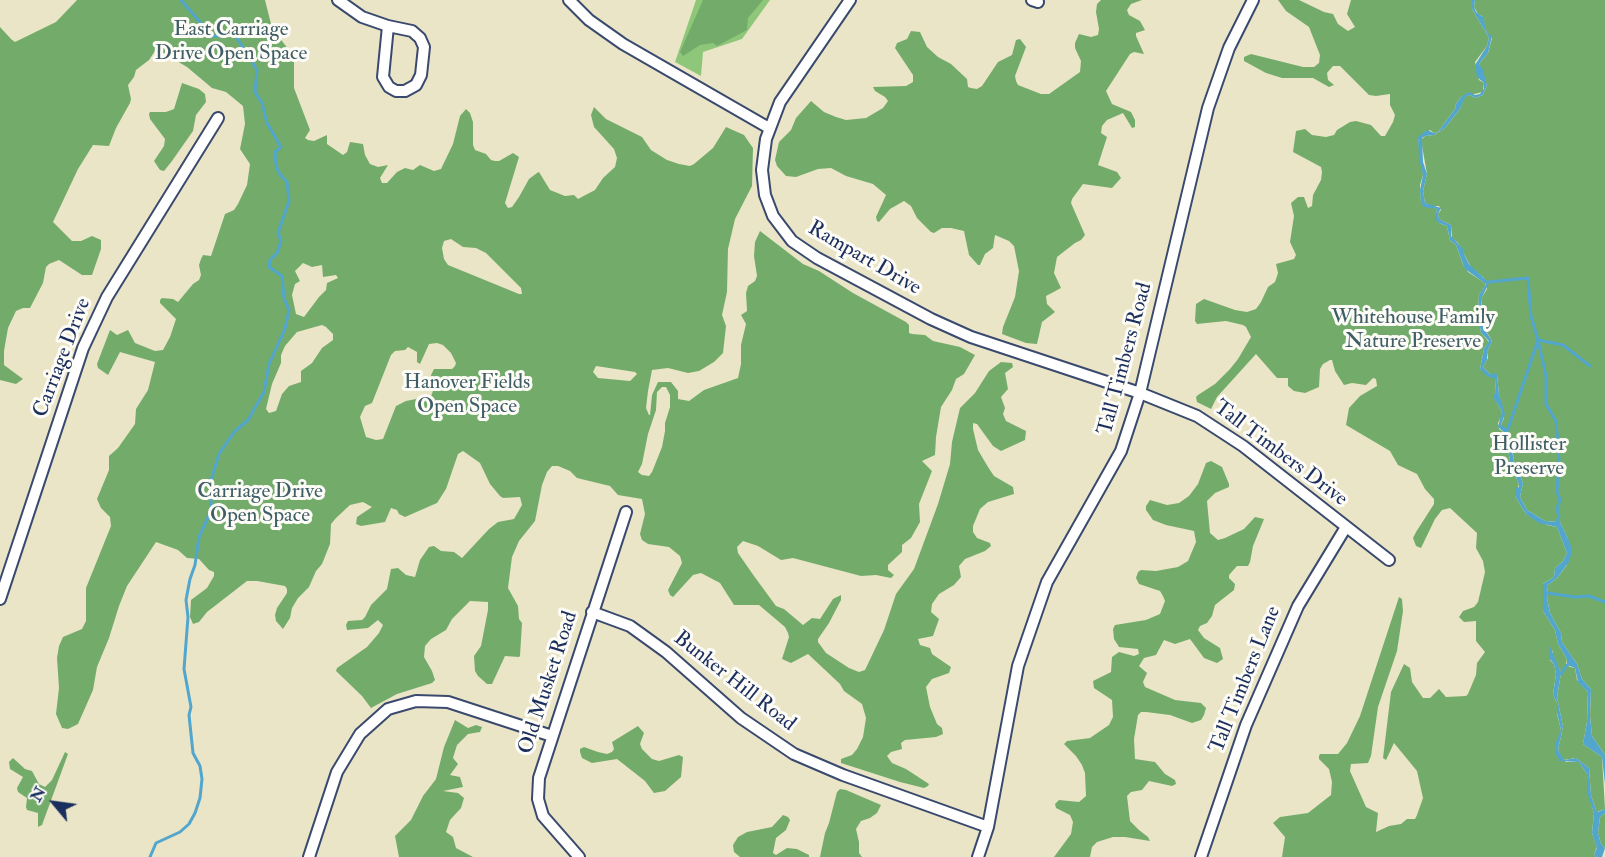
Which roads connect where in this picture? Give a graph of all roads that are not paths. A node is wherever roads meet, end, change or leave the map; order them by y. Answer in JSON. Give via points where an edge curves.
{"nodes":[{"id":1,"x":338,"y":0,"type":"edge"},
{"id":2,"x":568,"y":0,"type":"edge"},
{"id":3,"x":850,"y":0,"type":"edge"},
{"id":4,"x":1253,"y":0,"type":"edge"},
{"id":5,"x":388,"y":26,"type":"junction"},
{"id":6,"x":218,"y":118,"type":"dead end"},
{"id":7,"x":769,"y":128,"type":"junction"},
{"id":8,"x":1140,"y":393,"type":"junction"},
{"id":9,"x":626,"y":512,"type":"dead end"},
{"id":10,"x":1346,"y":527,"type":"junction"},
{"id":11,"x":1389,"y":560,"type":"dead end"},
{"id":12,"x":3,"y":583,"type":"edge"},
{"id":13,"x":0,"y":599,"type":"edge"},
{"id":14,"x":592,"y":612,"type":"junction"},
{"id":15,"x":552,"y":736,"type":"junction"},
{"id":16,"x":988,"y":827,"type":"junction"},
{"id":17,"x":309,"y":857,"type":"edge"},
{"id":18,"x":579,"y":857,"type":"edge"},
{"id":19,"x":978,"y":857,"type":"edge"},
{"id":20,"x":1201,"y":857,"type":"edge"}],
"edges":[{"from":1,"to":5,"type":"street","via":[[362,17]]},
{"from":2,"to":7,"type":"street","via":[[623,44]]},
{"from":3,"to":7,"type":"street","name":"Rampart Drive","via":[[794,79]]},
{"from":4,"to":8,"type":"street","name":"Tall Timbers Road","via":[[1229,48],[1208,108]]},
{"from":5,"to":5,"type":"street","via":[[412,31],[423,43],[419,80],[405,91],[389,87],[383,77]]},
{"from":6,"to":12,"type":"street","name":"Carriage Drive","via":[[107,297],[83,348]]},
{"from":7,"to":8,"type":"street","name":"Rampart Drive","via":[[762,170],[765,195],[783,232],[799,247],[971,337]]},
{"from":8,"to":10,"type":"street","name":"Tall Timbers Drive","via":[[1197,416],[1243,446]]},
{"from":8,"to":16,"type":"street","name":"Tall Timbers Road","via":[[1121,451],[1047,582],[1018,666]]},
{"from":9,"to":14,"type":"street","name":"Old Musket Road"},
{"from":10,"to":11,"type":"street","name":"Tall Timbers Drive"},
{"from":10,"to":20,"type":"street","name":"Tall Timbers Lane","via":[[1298,606],[1246,725]]},
{"from":12,"to":13,"type":"street","name":"Carriage Drive"},
{"from":14,"to":15,"type":"street","name":"Old Musket Road"},
{"from":14,"to":16,"type":"street","name":"Bunker Hill Road","via":[[630,626],[741,718],[794,754]]},
{"from":15,"to":17,"type":"street","via":[[448,702],[416,700],[388,709],[360,734],[337,772]]},
{"from":15,"to":18,"type":"street","name":"Old Musket Road","via":[[539,778],[538,799],[543,816]]},
{"from":16,"to":19,"type":"street","name":"Tall Timbers Road"}]}
